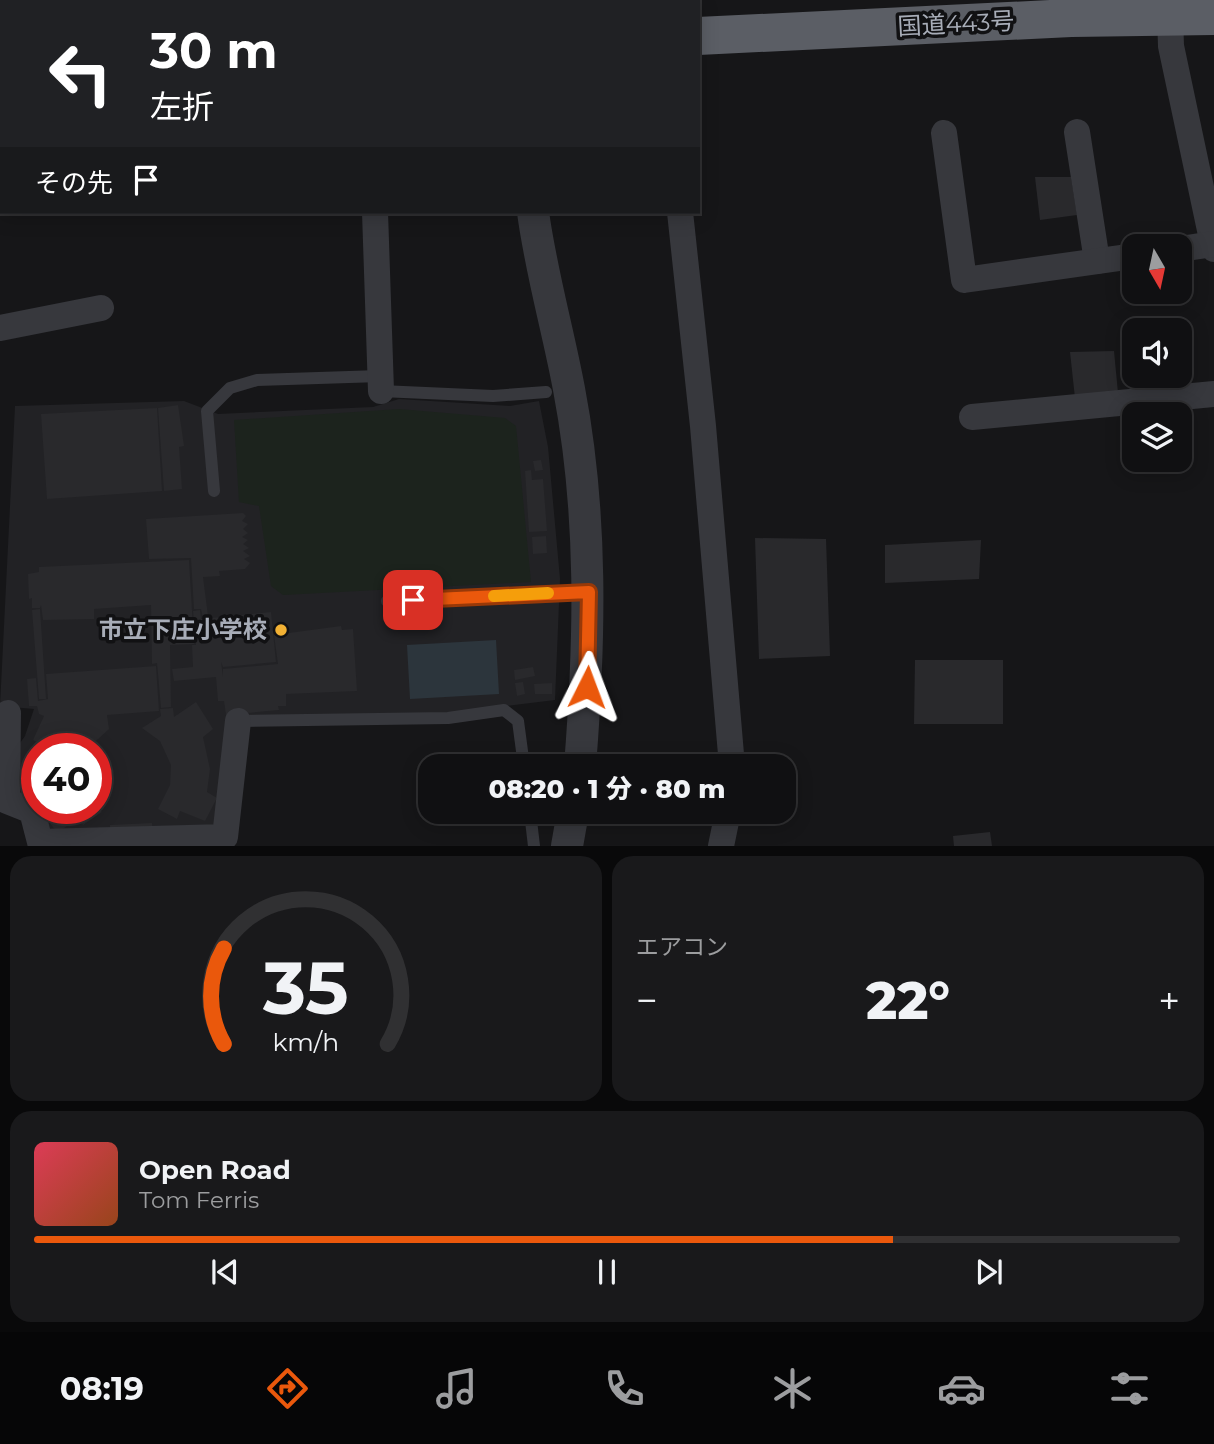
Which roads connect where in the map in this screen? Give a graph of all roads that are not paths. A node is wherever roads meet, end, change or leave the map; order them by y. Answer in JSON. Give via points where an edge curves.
{"nodes":[{"id":1,"x":1071,"y":9,"type":"edge"},
{"id":2,"x":1170,"y":15,"type":"junction"},
{"id":3,"x":1214,"y":16,"type":"edge"},
{"id":4,"x":700,"y":36,"type":"edge"},
{"id":5,"x":1077,"y":132,"type":"dead end"},
{"id":6,"x":944,"y":133,"type":"dead end"},
{"id":7,"x":375,"y":214,"type":"edge"},
{"id":8,"x":533,"y":214,"type":"edge"},
{"id":9,"x":680,"y":214,"type":"edge"},
{"id":10,"x":1214,"y":246,"type":"edge"},
{"id":11,"x":1192,"y":248,"type":"edge"},
{"id":12,"x":1122,"y":258,"type":"edge"},
{"id":13,"x":1097,"y":261,"type":"junction"},
{"id":14,"x":101,"y":309,"type":"dead end"},
{"id":15,"x":0,"y":328,"type":"edge"},
{"id":16,"x":381,"y":384,"type":"junction"},
{"id":17,"x":546,"y":392,"type":"dead end"},
{"id":18,"x":1214,"y":394,"type":"edge"},
{"id":19,"x":972,"y":417,"type":"dead end"},
{"id":20,"x":214,"y":491,"type":"dead end"},
{"id":21,"x":589,"y":592,"type":"junction"},
{"id":22,"x":387,"y":601,"type":"dead end"},
{"id":23,"x":4,"y":713,"type":"edge"},
{"id":24,"x":238,"y":722,"type":"joint"},
{"id":25,"x":522,"y":754,"type":"edge"},
{"id":26,"x":581,"y":754,"type":"edge"},
{"id":27,"x":731,"y":754,"type":"edge"},
{"id":28,"x":531,"y":824,"type":"edge"},
{"id":29,"x":571,"y":824,"type":"edge"},
{"id":30,"x":725,"y":824,"type":"edge"},
{"id":31,"x":534,"y":845,"type":"edge"},
{"id":32,"x":567,"y":845,"type":"edge"},
{"id":33,"x":721,"y":845,"type":"edge"}],
"edges":[{"from":1,"to":2,"type":"highway","name":"国道443号"},
{"from":1,"to":4,"type":"highway","name":"国道443号"},
{"from":2,"to":3,"type":"highway","name":"国道443号"},
{"from":2,"to":10,"type":"street","via":[[1171,46]]},
{"from":5,"to":13,"type":"street"},
{"from":6,"to":13,"type":"street","via":[[964,280]]},
{"from":7,"to":16,"type":"street"},
{"from":8,"to":21,"type":"street","via":[[570,390],[589,539]]},
{"from":9,"to":27,"type":"street","via":[[704,426]]},
{"from":10,"to":11,"type":"street"},
{"from":12,"to":13,"type":"street"},
{"from":14,"to":15,"type":"street"},
{"from":16,"to":17,"type":"lane","via":[[493,396]]},
{"from":16,"to":20,"type":"lane","via":[[257,380],[230,388],[207,411]]},
{"from":18,"to":19,"type":"street"},
{"from":21,"to":22,"type":"lane"},
{"from":21,"to":26,"type":"street"},
{"from":23,"to":24,"type":"street","via":[[7,801],[32,811],[40,842],[225,837]]},
{"from":24,"to":25,"type":"lane","via":[[448,718],[504,710],[518,721]]},
{"from":28,"to":31,"type":"lane"},
{"from":29,"to":32,"type":"street"},
{"from":30,"to":33,"type":"street"}]}
